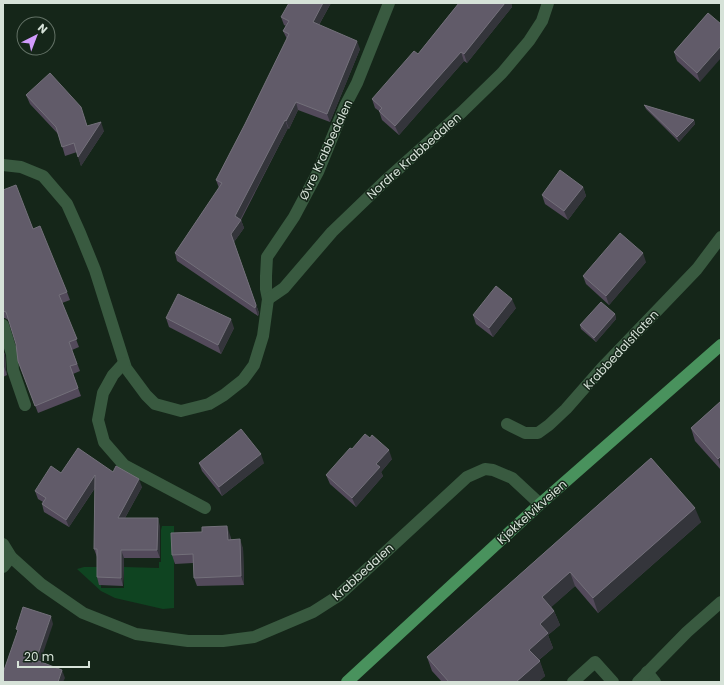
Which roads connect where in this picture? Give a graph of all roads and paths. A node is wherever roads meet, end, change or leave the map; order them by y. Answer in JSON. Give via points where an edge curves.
{"nodes":[{"id":1,"x":389,"y":3,"type":"edge"},
{"id":2,"x":548,"y":3,"type":"edge"},
{"id":3,"x":3,"y":165,"type":"edge"},
{"id":4,"x":721,"y":237,"type":"edge"},
{"id":5,"x":268,"y":299,"type":"junction"},
{"id":6,"x":3,"y":326,"type":"edge"},
{"id":7,"x":721,"y":345,"type":"edge"},
{"id":8,"x":124,"y":363,"type":"junction"},
{"id":9,"x":25,"y":405,"type":"dead end"},
{"id":10,"x":507,"y":424,"type":"dead end"},
{"id":11,"x":540,"y":504,"type":"junction"},
{"id":12,"x":205,"y":508,"type":"dead end"},
{"id":13,"x":3,"y":544,"type":"edge"},
{"id":14,"x":11,"y":557,"type":"junction"},
{"id":15,"x":3,"y":567,"type":"edge"},
{"id":16,"x":721,"y":602,"type":"edge"},
{"id":17,"x":647,"y":672,"type":"junction"},
{"id":18,"x":347,"y":682,"type":"edge"},
{"id":19,"x":573,"y":682,"type":"edge"},
{"id":20,"x":613,"y":682,"type":"edge"},
{"id":21,"x":638,"y":682,"type":"edge"},
{"id":22,"x":655,"y":682,"type":"edge"}],
"edges":[{"from":1,"to":5,"type":"street","name":"Øvre Krabbedalen","via":[[318,172],[294,217],[267,257]]},
{"from":2,"to":5,"type":"street","name":"Nordre Krabbedalen","via":[[542,20],[529,41],[502,73],[332,232],[284,288]]},
{"from":3,"to":8,"type":"street","name":"Øvre Krabbedalen","via":[[21,167],[43,176],[67,204],[95,270]]},
{"from":4,"to":10,"type":"street","name":"Krabbedalsflaten","via":[[697,269],[549,425],[538,433],[525,433]]},
{"from":5,"to":8,"type":"street","name":"Øvre Krabbedalen","via":[[254,365],[243,380],[209,404],[181,411],[155,404]]},
{"from":6,"to":9,"type":"street","via":[[12,354],[13,370]]},
{"from":7,"to":11,"type":"main road","name":"Kjøkkelvikveien"},
{"from":8,"to":12,"type":"street","via":[[113,375],[103,393],[98,420],[104,442],[124,465]]},
{"from":11,"to":14,"type":"street","name":"Krabbedalen","via":[[512,478],[485,469],[467,477],[338,596],[314,612],[254,637],[223,641],[136,634],[83,613],[41,584]]},
{"from":11,"to":18,"type":"main road","name":"Kjøkkelvikveien"},
{"from":13,"to":14,"type":"street","name":"Krabbedalen"},
{"from":14,"to":15,"type":"street"},
{"from":16,"to":17,"type":"street"},
{"from":17,"to":21,"type":"street"},
{"from":17,"to":22,"type":"street"},
{"from":19,"to":20,"type":"street","via":[[595,662]]}]}
